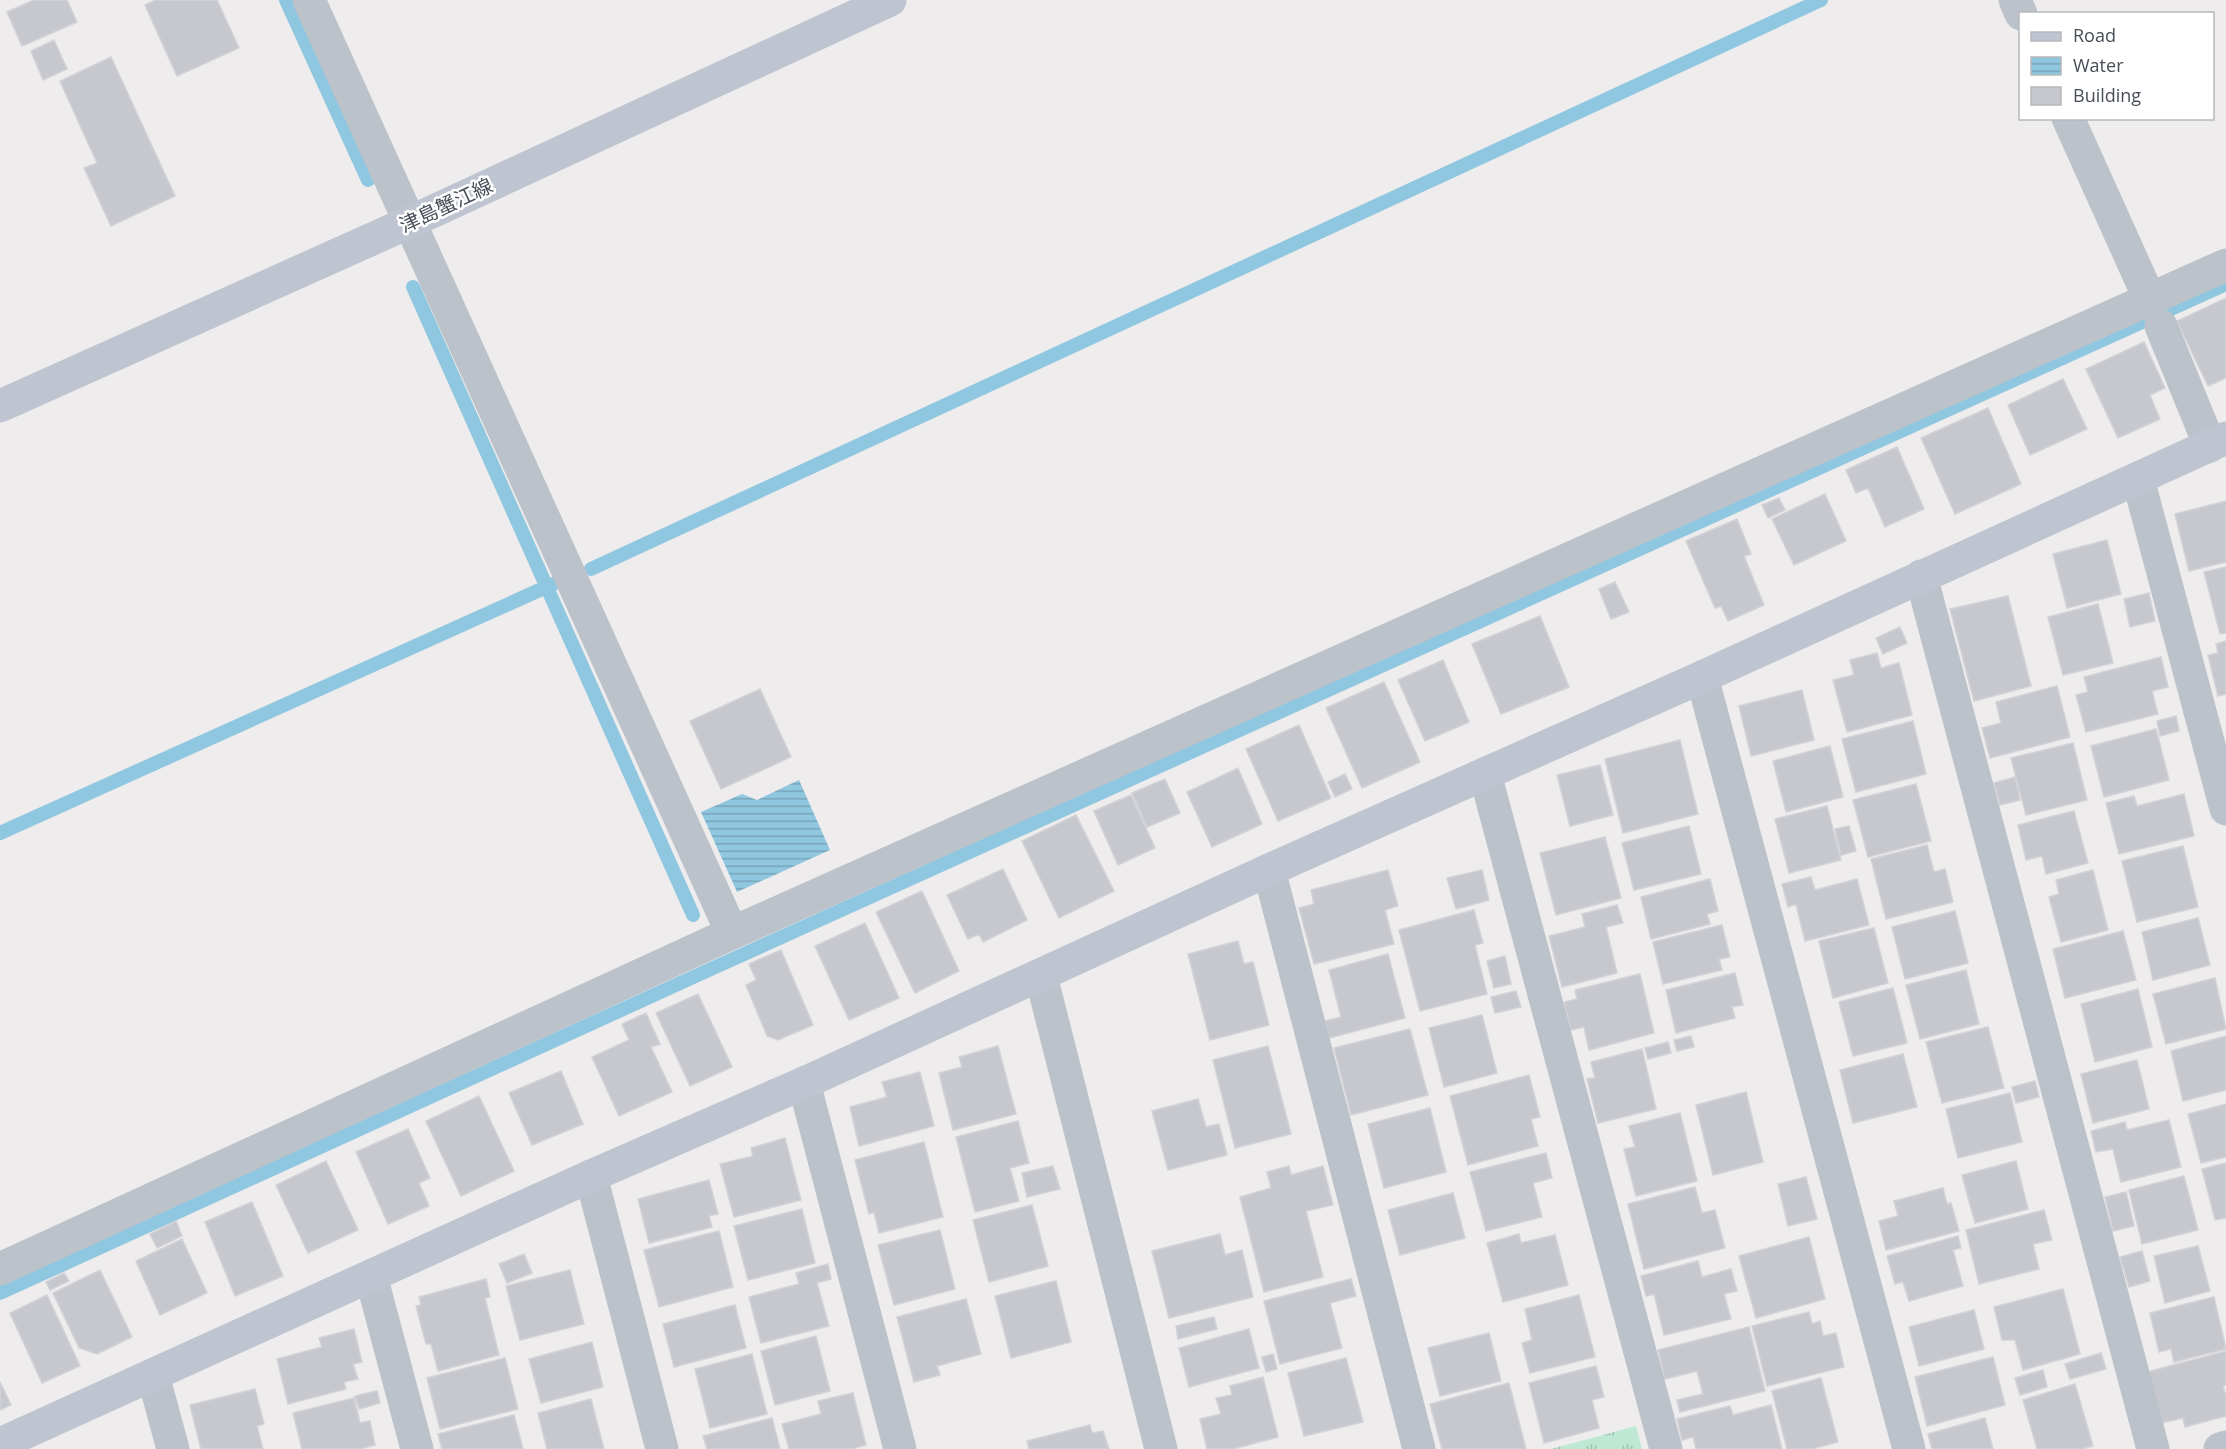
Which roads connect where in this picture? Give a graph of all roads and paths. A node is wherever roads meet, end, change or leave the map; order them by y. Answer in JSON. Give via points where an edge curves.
{"nodes":[{"id":1,"x":309,"y":0,"type":"edge"},
{"id":2,"x":890,"y":0,"type":"edge"},
{"id":3,"x":2069,"y":120,"type":"edge"},
{"id":4,"x":410,"y":222,"type":"junction"},
{"id":5,"x":2226,"y":266,"type":"edge"},
{"id":6,"x":2156,"y":313,"type":"junction"},
{"id":7,"x":0,"y":406,"type":"edge"},
{"id":8,"x":2218,"y":442,"type":"edge"},
{"id":9,"x":2138,"y":479,"type":"junction"},
{"id":10,"x":1921,"y":576,"type":"junction"},
{"id":11,"x":1702,"y":677,"type":"junction"},
{"id":12,"x":1485,"y":774,"type":"junction"},
{"id":13,"x":2226,"y":809,"type":"edge"},
{"id":14,"x":1269,"y":870,"type":"junction"},
{"id":15,"x":732,"y":933,"type":"junction"},
{"id":16,"x":1041,"y":976,"type":"junction"},
{"id":17,"x":804,"y":1083,"type":"junction"},
{"id":18,"x":591,"y":1176,"type":"junction"},
{"id":19,"x":0,"y":1269,"type":"edge"},
{"id":20,"x":371,"y":1276,"type":"junction"},
{"id":21,"x":153,"y":1375,"type":"junction"},
{"id":22,"x":0,"y":1444,"type":"edge"},
{"id":23,"x":2226,"y":1447,"type":"edge"},
{"id":24,"x":173,"y":1449,"type":"edge"},
{"id":25,"x":417,"y":1449,"type":"edge"},
{"id":26,"x":662,"y":1449,"type":"edge"},
{"id":27,"x":900,"y":1449,"type":"edge"},
{"id":28,"x":1161,"y":1449,"type":"edge"},
{"id":29,"x":1419,"y":1449,"type":"edge"},
{"id":30,"x":1666,"y":1449,"type":"edge"},
{"id":31,"x":1909,"y":1449,"type":"edge"},
{"id":32,"x":2153,"y":1449,"type":"edge"},
{"id":33,"x":2220,"y":1449,"type":"edge"}],
"edges":[{"from":1,"to":4,"type":"street"},
{"from":2,"to":4,"type":"street","name":"津島蟹江線"},
{"from":3,"to":6,"type":"street"},
{"from":4,"to":7,"type":"street","name":"津島蟹江線"},
{"from":4,"to":15,"type":"street"},
{"from":5,"to":6,"type":"street"},
{"from":6,"to":8,"type":"street"},
{"from":6,"to":15,"type":"street"},
{"from":8,"to":9,"type":"street"},
{"from":9,"to":10,"type":"street"},
{"from":9,"to":13,"type":"street"},
{"from":10,"to":11,"type":"street"},
{"from":10,"to":32,"type":"street"},
{"from":11,"to":12,"type":"street"},
{"from":11,"to":31,"type":"street"},
{"from":12,"to":14,"type":"street"},
{"from":12,"to":30,"type":"street"},
{"from":14,"to":16,"type":"street"},
{"from":14,"to":29,"type":"street"},
{"from":15,"to":19,"type":"street"},
{"from":16,"to":17,"type":"street"},
{"from":16,"to":28,"type":"street"},
{"from":17,"to":18,"type":"street"},
{"from":17,"to":27,"type":"street"},
{"from":18,"to":20,"type":"street"},
{"from":18,"to":26,"type":"street"},
{"from":20,"to":21,"type":"street"},
{"from":20,"to":25,"type":"street"},
{"from":21,"to":22,"type":"street"},
{"from":21,"to":24,"type":"street"},
{"from":23,"to":33,"type":"street"}]}
